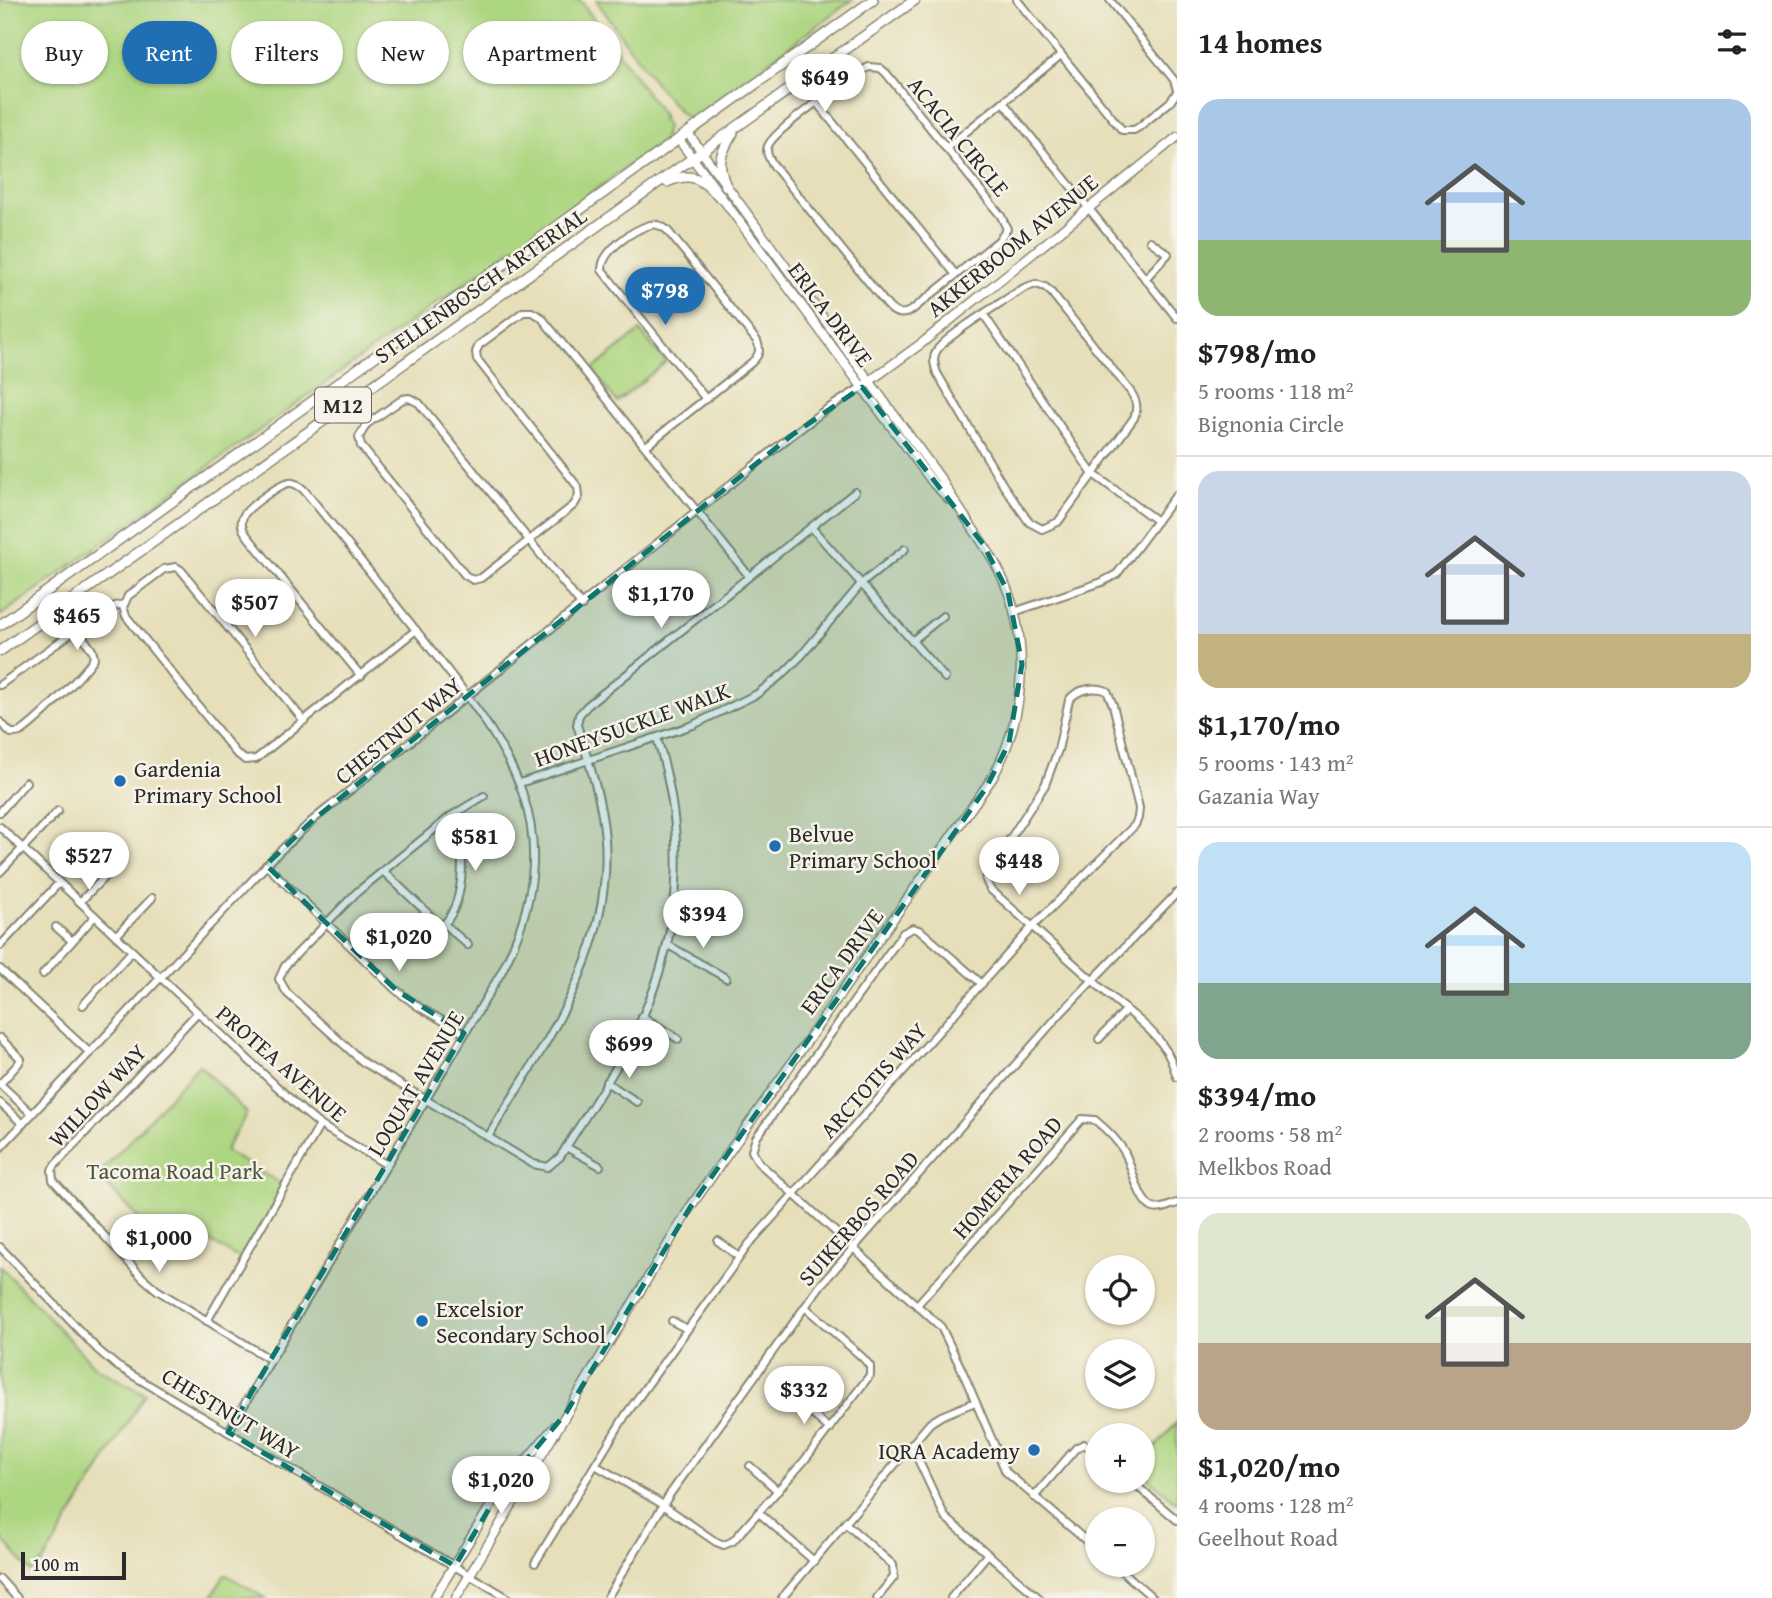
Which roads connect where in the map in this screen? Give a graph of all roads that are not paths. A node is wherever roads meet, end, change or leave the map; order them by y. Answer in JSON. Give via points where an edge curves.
{"nodes":[{"id":1,"x":873,"y":0,"type":"edge"},
{"id":2,"x":915,"y":0,"type":"edge"},
{"id":3,"x":1017,"y":0,"type":"edge"},
{"id":4,"x":1110,"y":0,"type":"edge"},
{"id":5,"x":1061,"y":55,"type":"junction"},
{"id":6,"x":1177,"y":91,"type":"edge"},
{"id":7,"x":1003,"y":102,"type":"junction"},
{"id":8,"x":817,"y":103,"type":"junction"},
{"id":9,"x":739,"y":126,"type":"junction"},
{"id":10,"x":688,"y":134,"type":"junction"},
{"id":11,"x":1177,"y":137,"type":"edge"},
{"id":12,"x":679,"y":140,"type":"junction"},
{"id":13,"x":946,"y":148,"type":"junction"},
{"id":14,"x":702,"y":152,"type":"junction"},
{"id":15,"x":693,"y":159,"type":"junction"},
{"id":16,"x":726,"y":186,"type":"junction"},
{"id":17,"x":652,"y":188,"type":"junction"},
{"id":18,"x":720,"y":197,"type":"junction"},
{"id":19,"x":1088,"y":208,"type":"junction"},
{"id":20,"x":1150,"y":241,"type":"dead end"},
{"id":21,"x":956,"y":275,"type":"junction"},
{"id":22,"x":1145,"y":279,"type":"junction"},
{"id":23,"x":984,"y":315,"type":"junction"},
{"id":24,"x":1177,"y":318,"type":"edge"},
{"id":25,"x":870,"y":381,"type":"junction"},
{"id":26,"x":862,"y":387,"type":"junction"},
{"id":27,"x":706,"y":399,"type":"junction"},
{"id":28,"x":646,"y":446,"type":"junction"},
{"id":29,"x":1092,"y":473,"type":"junction"},
{"id":30,"x":855,"y":492,"type":"dead end"},
{"id":31,"x":1177,"y":494,"type":"edge"},
{"id":32,"x":957,"y":508,"type":"junction"},
{"id":33,"x":698,"y":512,"type":"junction"},
{"id":34,"x":1157,"y":521,"type":"junction"},
{"id":35,"x":811,"y":527,"type":"junction"},
{"id":36,"x":530,"y":540,"type":"junction"},
{"id":37,"x":905,"y":549,"type":"dead end"},
{"id":38,"x":749,"y":576,"type":"junction"},
{"id":39,"x":861,"y":584,"type":"junction"},
{"id":40,"x":124,"y":604,"type":"junction"},
{"id":41,"x":582,"y":606,"type":"junction"},
{"id":42,"x":1014,"y":612,"type":"junction"},
{"id":43,"x":943,"y":616,"type":"dead end"},
{"id":44,"x":0,"y":625,"type":"edge"},
{"id":45,"x":78,"y":629,"type":"junction"},
{"id":46,"x":416,"y":630,"type":"junction"},
{"id":47,"x":912,"y":641,"type":"junction"},
{"id":48,"x":0,"y":651,"type":"edge"},
{"id":49,"x":361,"y":676,"type":"junction"},
{"id":50,"x":945,"y":678,"type":"dead end"},
{"id":51,"x":0,"y":685,"type":"edge"},
{"id":52,"x":468,"y":696,"type":"junction"},
{"id":53,"x":304,"y":721,"type":"junction"},
{"id":54,"x":0,"y":722,"type":"edge"},
{"id":55,"x":657,"y":738,"type":"junction"},
{"id":56,"x":589,"y":761,"type":"junction"},
{"id":57,"x":26,"y":782,"type":"dead end"},
{"id":58,"x":520,"y":783,"type":"junction"},
{"id":59,"x":484,"y":796,"type":"dead end"},
{"id":60,"x":58,"y":811,"type":"dead end"},
{"id":61,"x":0,"y":812,"type":"edge"},
{"id":62,"x":452,"y":816,"type":"junction"},
{"id":63,"x":0,"y":827,"type":"edge"},
{"id":64,"x":23,"y":848,"type":"junction"},
{"id":65,"x":266,"y":865,"type":"junction"},
{"id":66,"x":114,"y":867,"type":"dead end"},
{"id":67,"x":383,"y":871,"type":"junction"},
{"id":68,"x":0,"y":872,"type":"edge"},
{"id":69,"x":59,"y":883,"type":"junction"},
{"id":70,"x":1177,"y":894,"type":"edge"},
{"id":71,"x":152,"y":898,"type":"dead end"},
{"id":72,"x":80,"y":902,"type":"junction"},
{"id":73,"x":95,"y":916,"type":"junction"},
{"id":74,"x":326,"y":923,"type":"junction"},
{"id":75,"x":444,"y":924,"type":"junction"},
{"id":76,"x":57,"y":927,"type":"dead end"},
{"id":77,"x":1032,"y":927,"type":"junction"},
{"id":78,"x":116,"y":936,"type":"junction"},
{"id":79,"x":72,"y":941,"type":"junction"},
{"id":80,"x":468,"y":945,"type":"dead end"},
{"id":81,"x":668,"y":945,"type":"junction"},
{"id":82,"x":0,"y":946,"type":"edge"},
{"id":83,"x":132,"y":951,"type":"junction"},
{"id":84,"x":0,"y":969,"type":"edge"},
{"id":85,"x":43,"y":974,"type":"dead end"},
{"id":86,"x":160,"y":978,"type":"junction"},
{"id":87,"x":726,"y":978,"type":"dead end"},
{"id":88,"x":1092,"y":980,"type":"junction"},
{"id":89,"x":982,"y":984,"type":"junction"},
{"id":90,"x":83,"y":1005,"type":"dead end"},
{"id":91,"x":1126,"y":1010,"type":"junction"},
{"id":92,"x":198,"y":1012,"type":"junction"},
{"id":93,"x":642,"y":1016,"type":"junction"},
{"id":94,"x":464,"y":1033,"type":"junction"},
{"id":95,"x":0,"y":1038,"type":"edge"},
{"id":96,"x":678,"y":1039,"type":"dead end"},
{"id":97,"x":1099,"y":1039,"type":"dead end"},
{"id":98,"x":90,"y":1053,"type":"junction"},
{"id":99,"x":1177,"y":1053,"type":"edge"},
{"id":100,"x":1170,"y":1058,"type":"junction"},
{"id":101,"x":1177,"y":1077,"type":"edge"},
{"id":102,"x":606,"y":1082,"type":"junction"},
{"id":103,"x":0,"y":1084,"type":"edge"},
{"id":104,"x":426,"y":1100,"type":"junction"},
{"id":105,"x":637,"y":1102,"type":"dead end"},
{"id":106,"x":0,"y":1103,"type":"edge"},
{"id":107,"x":32,"y":1114,"type":"junction"},
{"id":108,"x":23,"y":1124,"type":"junction"},
{"id":109,"x":320,"y":1125,"type":"junction"},
{"id":110,"x":488,"y":1137,"type":"junction"},
{"id":111,"x":566,"y":1147,"type":"junction"},
{"id":112,"x":0,"y":1148,"type":"edge"},
{"id":113,"x":387,"y":1165,"type":"junction"},
{"id":114,"x":600,"y":1166,"type":"dead end"},
{"id":115,"x":794,"y":1194,"type":"junction"},
{"id":116,"x":1177,"y":1203,"type":"edge"},
{"id":117,"x":718,"y":1241,"type":"dead end"},
{"id":118,"x":0,"y":1247,"type":"edge"},
{"id":119,"x":853,"y":1247,"type":"junction"},
{"id":120,"x":739,"y":1257,"type":"junction"},
{"id":121,"x":917,"y":1305,"type":"junction"},
{"id":122,"x":805,"y":1307,"type":"junction"},
{"id":123,"x":207,"y":1321,"type":"junction"},
{"id":124,"x":672,"y":1321,"type":"dead end"},
{"id":125,"x":687,"y":1329,"type":"junction"},
{"id":126,"x":271,"y":1360,"type":"junction"},
{"id":127,"x":796,"y":1401,"type":"dead end"},
{"id":128,"x":975,"y":1402,"type":"junction"},
{"id":129,"x":566,"y":1413,"type":"junction"},
{"id":130,"x":830,"y":1429,"type":"junction"},
{"id":131,"x":228,"y":1432,"type":"junction"},
{"id":132,"x":1085,"y":1445,"type":"edge"},
{"id":133,"x":909,"y":1448,"type":"junction"},
{"id":134,"x":595,"y":1465,"type":"junction"},
{"id":135,"x":750,"y":1466,"type":"dead end"},
{"id":136,"x":778,"y":1491,"type":"junction"},
{"id":137,"x":1145,"y":1493,"type":"edge"},
{"id":138,"x":1034,"y":1497,"type":"junction"},
{"id":139,"x":662,"y":1506,"type":"junction"},
{"id":140,"x":758,"y":1513,"type":"junction"},
{"id":141,"x":1177,"y":1520,"type":"edge"},
{"id":142,"x":845,"y":1523,"type":"junction"},
{"id":143,"x":1085,"y":1540,"type":"edge"},
{"id":144,"x":987,"y":1555,"type":"junction"},
{"id":145,"x":814,"y":1560,"type":"junction"},
{"id":146,"x":535,"y":1563,"type":"dead end"},
{"id":147,"x":454,"y":1566,"type":"junction"},
{"id":148,"x":470,"y":1576,"type":"junction"},
{"id":149,"x":1129,"y":1577,"type":"edge"},
{"id":150,"x":0,"y":1579,"type":"edge"},
{"id":151,"x":17,"y":1598,"type":"edge"},
{"id":152,"x":434,"y":1598,"type":"edge"},
{"id":153,"x":456,"y":1598,"type":"edge"},
{"id":154,"x":508,"y":1598,"type":"edge"},
{"id":155,"x":607,"y":1598,"type":"edge"},
{"id":156,"x":782,"y":1598,"type":"edge"},
{"id":157,"x":877,"y":1598,"type":"edge"},
{"id":158,"x":951,"y":1598,"type":"edge"},
{"id":159,"x":1039,"y":1598,"type":"edge"},
{"id":160,"x":1153,"y":1598,"type":"edge"}],
"edges":[{"from":1,"to":10,"type":"main road","name":"STELLENBOSCH ARTERIAL","number":"M12"},
{"from":2,"to":9,"type":"main road","name":"STELLENBOSCH ARTERIAL","number":"M12"},
{"from":3,"to":5,"type":"street"},
{"from":4,"to":6,"type":"street","via":[[1174,80]]},
{"from":5,"to":6,"type":"street","via":[[1122,130],[1139,127]]},
{"from":5,"to":7,"type":"street"},
{"from":7,"to":13,"type":"street"},
{"from":7,"to":19,"type":"street"},
{"from":8,"to":13,"type":"street","name":"ACACIA CIRCLE","via":[[863,70],[880,68]]},
{"from":8,"to":21,"type":"street"},
{"from":8,"to":21,"type":"street","name":"ACACIA CIRCLE","via":[[775,136],[768,144],[768,158],[894,313],[912,310]]},
{"from":9,"to":14,"type":"main road","name":"STELLENBOSCH ARTERIAL","number":"M12"},
{"from":9,"to":16,"type":"main road","via":[[720,161]]},
{"from":10,"to":12,"type":"main road","name":"STELLENBOSCH ARTERIAL","number":"M12"},
{"from":10,"to":14,"type":"main road","name":"ERICA DRIVE"},
{"from":11,"to":19,"type":"main road","name":"AKKERBOOM AVENUE"},
{"from":12,"to":15,"type":"main road","name":"ERICA DRIVE"},
{"from":12,"to":44,"type":"main road","name":"STELLENBOSCH ARTERIAL","number":"M12"},
{"from":13,"to":21,"type":"street","name":"ACACIA CIRCLE","via":[[1007,229]]},
{"from":14,"to":15,"type":"main road","name":"STELLENBOSCH ARTERIAL","number":"M12"},
{"from":14,"to":16,"type":"main road","name":"ERICA DRIVE"},
{"from":15,"to":17,"type":"main road","name":"STELLENBOSCH ARTERIAL","number":"M12"},
{"from":15,"to":18,"type":"main road","name":"ERICA DRIVE"},
{"from":16,"to":25,"type":"main road","name":"ERICA DRIVE"},
{"from":17,"to":18,"type":"main road","via":[[689,176]]},
{"from":17,"to":48,"type":"main road","name":"STELLENBOSCH ARTERIAL","number":"M12"},
{"from":18,"to":26,"type":"main road","name":"ERICA DRIVE"},
{"from":19,"to":22,"type":"street"},
{"from":19,"to":25,"type":"main road","name":"AKKERBOOM AVENUE"},
{"from":20,"to":22,"type":"street","via":[[1168,254]]},
{"from":22,"to":24,"type":"street"},
{"from":23,"to":29,"type":"street"},
{"from":23,"to":29,"type":"street","via":[[1032,285],[1045,287],[1133,395],[1137,410],[1133,418]]},
{"from":23,"to":29,"type":"street","via":[[939,348],[935,366],[1021,512],[1032,526],[1047,529],[1058,522]]},
{"from":25,"to":26,"type":"main road","name":"AKKERBOOM AVENUE"},
{"from":25,"to":32,"type":"main road","name":"ERICA DRIVE"},
{"from":26,"to":32,"type":"main road","name":"ERICA DRIVE"},
{"from":26,"to":33,"type":"street","name":"CHESTNUT WAY","via":[[821,413]]},
{"from":27,"to":27,"type":"street","via":[[602,270],[608,251],[650,225],[667,230],[759,345],[756,359]]},
{"from":27,"to":28,"type":"street"},
{"from":28,"to":33,"type":"street"},
{"from":28,"to":36,"type":"street","via":[[537,314],[523,312],[484,341],[477,359],[578,487],[574,505]]},
{"from":29,"to":34,"type":"street"},
{"from":30,"to":35,"type":"street"},
{"from":31,"to":34,"type":"street"},
{"from":32,"to":42,"type":"main road","name":"ERICA DRIVE","via":[[992,557]]},
{"from":33,"to":38,"type":"street"},
{"from":33,"to":41,"type":"street","name":"CHESTNUT WAY"},
{"from":34,"to":42,"type":"street","via":[[1117,574]]},
{"from":35,"to":38,"type":"street"},
{"from":35,"to":39,"type":"street"},
{"from":36,"to":36,"type":"street","via":[[481,578],[465,575],[361,446],[361,430],[403,399],[419,402]]},
{"from":36,"to":41,"type":"street"},
{"from":37,"to":39,"type":"street","name":"HONEYSUCKLE WALK"},
{"from":38,"to":56,"type":"street","via":[[579,715],[577,725]]},
{"from":39,"to":47,"type":"street"},
{"from":39,"to":55,"type":"street","name":"HONEYSUCKLE WALK","via":[[801,656],[764,688],[716,716]]},
{"from":40,"to":45,"type":"street","via":[[107,608]]},
{"from":40,"to":53,"type":"street","via":[[164,569],[181,570]]},
{"from":40,"to":53,"type":"street","via":[[126,616],[241,758],[257,759]]},
{"from":41,"to":52,"type":"street","name":"CHESTNUT WAY"},
{"from":42,"to":129,"type":"main road","name":"ERICA DRIVE","via":[[1020,642],[1019,702],[1009,743],[993,778],[719,1164]]},
{"from":43,"to":47,"type":"street"},
{"from":45,"to":51,"type":"street"},
{"from":45,"to":54,"type":"street","via":[[93,652],[89,666],[20,732],[11,733]]},
{"from":46,"to":49,"type":"street"},
{"from":46,"to":49,"type":"street","name":"LOQUAT AVENUE","via":[[300,486],[284,484],[248,509],[241,521],[248,538]]},
{"from":46,"to":52,"type":"street","name":"LOQUAT AVENUE"},
{"from":47,"to":50,"type":"street"},
{"from":49,"to":53,"type":"street"},
{"from":52,"to":58,"type":"street","name":"LOQUAT AVENUE"},
{"from":52,"to":65,"type":"street","name":"CHESTNUT WAY","via":[[313,820]]},
{"from":55,"to":56,"type":"street","name":"HONEYSUCKLE WALK"},
{"from":55,"to":81,"type":"street","via":[[677,842]]},
{"from":56,"to":58,"type":"street","name":"HONEYSUCKLE WALK"},
{"from":56,"to":110,"type":"street","via":[[605,838],[605,884],[597,933],[578,984]]},
{"from":57,"to":61,"type":"street"},
{"from":58,"to":94,"type":"street","name":"LOQUAT AVENUE","via":[[534,854],[526,915],[501,973]]},
{"from":59,"to":62,"type":"street"},
{"from":60,"to":64,"type":"street"},
{"from":62,"to":67,"type":"street"},
{"from":62,"to":75,"type":"street","via":[[460,835],[462,867],[453,911]]},
{"from":63,"to":64,"type":"street","name":"PROTEA AVENUE"},
{"from":64,"to":68,"type":"street"},
{"from":64,"to":69,"type":"street","name":"PROTEA AVENUE"},
{"from":65,"to":74,"type":"street"},
{"from":65,"to":86,"type":"street","name":"CHESTNUT WAY"},
{"from":66,"to":72,"type":"street"},
{"from":67,"to":74,"type":"street"},
{"from":67,"to":75,"type":"street"},
{"from":69,"to":72,"type":"street","name":"PROTEA AVENUE"},
{"from":69,"to":82,"type":"street"},
{"from":70,"to":88,"type":"street","name":"SUIKERBOS ROAD"},
{"from":71,"to":78,"type":"street"},
{"from":72,"to":73,"type":"street","name":"PROTEA AVENUE"},
{"from":73,"to":78,"type":"street","name":"PROTEA AVENUE"},
{"from":73,"to":79,"type":"street"},
{"from":74,"to":94,"type":"street","via":[[407,998]]},
{"from":74,"to":104,"type":"street","via":[[282,970],[281,985],[363,1062]]},
{"from":75,"to":80,"type":"street"},
{"from":76,"to":79,"type":"street"},
{"from":77,"to":77,"type":"street","name":"ARCTOTIS WAY","via":[[990,889],[988,873],[1045,785],[1069,700],[1079,692],[1101,689],[1114,705],[1138,818]]},
{"from":77,"to":88,"type":"street"},
{"from":77,"to":89,"type":"street","name":"ARCTOTIS WAY"},
{"from":78,"to":83,"type":"street","name":"PROTEA AVENUE"},
{"from":79,"to":85,"type":"street"},
{"from":81,"to":87,"type":"street"},
{"from":81,"to":93,"type":"street"},
{"from":83,"to":86,"type":"street","name":"PROTEA AVENUE"},
{"from":83,"to":90,"type":"street"},
{"from":84,"to":98,"type":"street"},
{"from":86,"to":92,"type":"street","name":"PROTEA AVENUE"},
{"from":86,"to":98,"type":"street","name":"CHESTNUT WAY"},
{"from":88,"to":91,"type":"street"},
{"from":88,"to":119,"type":"street","name":"SUIKERBOS ROAD"},
{"from":89,"to":115,"type":"street","name":"ARCTOTIS WAY"},
{"from":89,"to":115,"type":"street","via":[[920,931],[903,933],[752,1145],[754,1157]]},
{"from":91,"to":97,"type":"street"},
{"from":91,"to":100,"type":"street","via":[[1153,1034]]},
{"from":92,"to":109,"type":"street","name":"PROTEA AVENUE"},
{"from":92,"to":123,"type":"street","name":"WILLOW WAY","via":[[56,1164],[52,1174],[56,1186],[142,1278]]},
{"from":93,"to":96,"type":"street"},
{"from":93,"to":102,"type":"street"},
{"from":94,"to":104,"type":"street","name":"LOQUAT AVENUE"},
{"from":95,"to":103,"type":"street","via":[[21,1059]]},
{"from":98,"to":107,"type":"street","name":"CHESTNUT WAY"},
{"from":99,"to":100,"type":"street"},
{"from":100,"to":101,"type":"street"},
{"from":102,"to":105,"type":"street"},
{"from":102,"to":111,"type":"street"},
{"from":103,"to":107,"type":"street"},
{"from":104,"to":110,"type":"street"},
{"from":104,"to":113,"type":"street","name":"LOQUAT AVENUE"},
{"from":106,"to":108,"type":"street"},
{"from":107,"to":108,"type":"street","name":"CHESTNUT WAY"},
{"from":108,"to":112,"type":"street","name":"CHESTNUT WAY"},
{"from":109,"to":113,"type":"street","name":"PROTEA AVENUE"},
{"from":109,"to":123,"type":"street"},
{"from":110,"to":111,"type":"street","via":[[533,1164],[548,1167]]},
{"from":111,"to":114,"type":"street"},
{"from":113,"to":126,"type":"street","name":"LOQUAT AVENUE"},
{"from":115,"to":119,"type":"street"},
{"from":115,"to":120,"type":"street","name":"ARCTOTIS WAY"},
{"from":116,"to":121,"type":"street","name":"HOMERIA ROAD","via":[[1159,1209],[1149,1206],[1124,1151],[1095,1120],[1082,1119]]},
{"from":117,"to":120,"type":"street"},
{"from":118,"to":131,"type":"street","name":"CHESTNUT WAY","via":[[108,1359]]},
{"from":119,"to":121,"type":"street"},
{"from":119,"to":122,"type":"street","name":"SUIKERBOS ROAD"},
{"from":120,"to":125,"type":"street","name":"ARCTOTIS WAY"},
{"from":121,"to":128,"type":"street","via":[[941,1327]]},
{"from":122,"to":130,"type":"street","via":[[870,1366],[867,1381]]},
{"from":122,"to":139,"type":"street","name":"SUIKERBOS ROAD"},
{"from":123,"to":126,"type":"street","name":"WILLOW WAY"},
{"from":124,"to":125,"type":"street"},
{"from":125,"to":134,"type":"street","name":"ARCTOTIS WAY"},
{"from":126,"to":131,"type":"street","name":"LOQUAT AVENUE"},
{"from":127,"to":130,"type":"street"},
{"from":128,"to":133,"type":"street","via":[[935,1419]]},
{"from":128,"to":138,"type":"street","via":[[1006,1472]]},
{"from":129,"to":147,"type":"main road","name":"ERICA DRIVE","via":[[499,1492]]},
{"from":129,"to":148,"type":"main road","name":"ERICA DRIVE"},
{"from":130,"to":136,"type":"street"},
{"from":131,"to":147,"type":"street","name":"CHESTNUT WAY"},
{"from":132,"to":138,"type":"street","via":[[1076,1448]]},
{"from":133,"to":142,"type":"street"},
{"from":133,"to":144,"type":"street","via":[[945,1517]]},
{"from":134,"to":139,"type":"street"},
{"from":134,"to":146,"type":"street","name":"ARCTOTIS WAY"},
{"from":135,"to":136,"type":"street"},
{"from":136,"to":140,"type":"street"},
{"from":137,"to":141,"type":"street"},
{"from":138,"to":143,"type":"street"},
{"from":139,"to":140,"type":"street","via":[[724,1545]]},
{"from":139,"to":155,"type":"street","name":"SUIKERBOS ROAD"},
{"from":140,"to":145,"type":"street"},
{"from":142,"to":145,"type":"street"},
{"from":142,"to":157,"type":"street","via":[[893,1565],[894,1577]]},
{"from":144,"to":158,"type":"street"},
{"from":144,"to":159,"type":"street"},
{"from":145,"to":156,"type":"street"},
{"from":147,"to":148,"type":"street","name":"CHESTNUT WAY"},
{"from":147,"to":152,"type":"main road","name":"ERICA DRIVE"},
{"from":148,"to":153,"type":"main road","name":"ERICA DRIVE"},
{"from":148,"to":154,"type":"street","name":"CHESTNUT WAY"},
{"from":149,"to":160,"type":"street"},
{"from":150,"to":151,"type":"street"}]}
